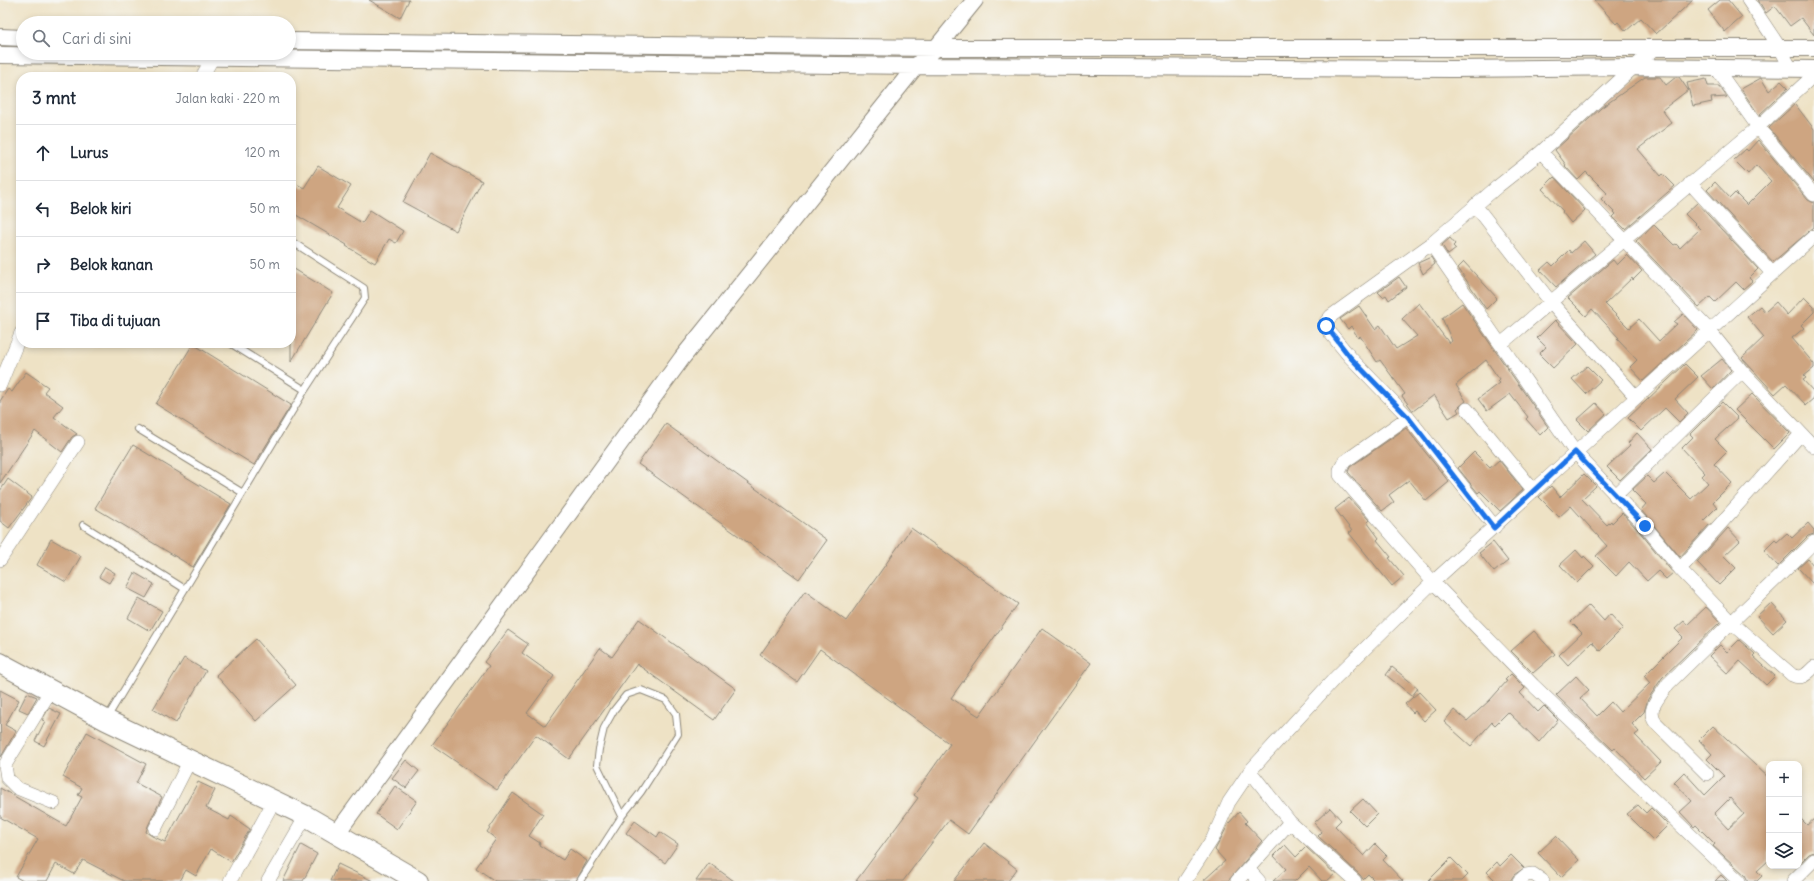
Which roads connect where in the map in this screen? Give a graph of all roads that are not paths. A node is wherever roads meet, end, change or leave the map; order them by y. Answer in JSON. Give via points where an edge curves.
{"nodes":[{"id":1,"x":975,"y":0,"type":"edge"},
{"id":2,"x":1748,"y":0,"type":"edge"},
{"id":3,"x":0,"y":37,"type":"edge"},
{"id":4,"x":16,"y":38,"type":"edge"},
{"id":5,"x":296,"y":40,"type":"edge"},
{"id":6,"x":936,"y":48,"type":"junction"},
{"id":7,"x":1655,"y":48,"type":"junction"},
{"id":8,"x":1780,"y":48,"type":"junction"},
{"id":9,"x":1814,"y":48,"type":"edge"},
{"id":10,"x":0,"y":56,"type":"edge"},
{"id":11,"x":16,"y":56,"type":"edge"},
{"id":12,"x":296,"y":58,"type":"edge"},
{"id":13,"x":211,"y":60,"type":"edge"},
{"id":14,"x":916,"y":66,"type":"junction"},
{"id":15,"x":1634,"y":67,"type":"junction"},
{"id":16,"x":1716,"y":68,"type":"junction"},
{"id":17,"x":1791,"y":69,"type":"junction"},
{"id":18,"x":1814,"y":69,"type":"edge"},
{"id":19,"x":205,"y":72,"type":"edge"},
{"id":20,"x":1814,"y":76,"type":"edge"},
{"id":21,"x":1758,"y":127,"type":"junction"},
{"id":22,"x":1541,"y":152,"type":"junction"},
{"id":23,"x":1690,"y":183,"type":"junction"},
{"id":24,"x":1814,"y":195,"type":"edge"},
{"id":25,"x":1475,"y":206,"type":"junction"},
{"id":26,"x":1814,"y":236,"type":"edge"},
{"id":27,"x":1623,"y":240,"type":"junction"},
{"id":28,"x":296,"y":244,"type":"edge"},
{"id":29,"x":1431,"y":244,"type":"junction"},
{"id":30,"x":1772,"y":273,"type":"junction"},
{"id":31,"x":1550,"y":301,"type":"junction"},
{"id":32,"x":1709,"y":330,"type":"junction"},
{"id":33,"x":1501,"y":344,"type":"junction"},
{"id":34,"x":16,"y":346,"type":"edge"},
{"id":35,"x":238,"y":348,"type":"edge"},
{"id":36,"x":1742,"y":371,"type":"junction"},
{"id":37,"x":0,"y":385,"type":"edge"},
{"id":38,"x":305,"y":390,"type":"junction"},
{"id":39,"x":1636,"y":397,"type":"junction"},
{"id":40,"x":1467,"y":409,"type":"dead end"},
{"id":41,"x":1408,"y":417,"type":"junction"},
{"id":42,"x":138,"y":429,"type":"dead end"},
{"id":43,"x":1801,"y":434,"type":"junction"},
{"id":44,"x":78,"y":442,"type":"dead end"},
{"id":45,"x":1814,"y":447,"type":"edge"},
{"id":46,"x":1575,"y":452,"type":"junction"},
{"id":47,"x":1534,"y":491,"type":"junction"},
{"id":48,"x":243,"y":493,"type":"junction"},
{"id":49,"x":1615,"y":496,"type":"junction"},
{"id":50,"x":83,"y":525,"type":"dead end"},
{"id":51,"x":1494,"y":528,"type":"junction"},
{"id":52,"x":1814,"y":542,"type":"edge"},
{"id":53,"x":0,"y":560,"type":"edge"},
{"id":54,"x":1680,"y":569,"type":"junction"},
{"id":55,"x":1433,"y":582,"type":"junction"},
{"id":56,"x":185,"y":589,"type":"junction"},
{"id":57,"x":1731,"y":622,"type":"junction"},
{"id":58,"x":0,"y":663,"type":"edge"},
{"id":59,"x":1814,"y":667,"type":"edge"},
{"id":60,"x":51,"y":690,"type":"junction"},
{"id":61,"x":106,"y":720,"type":"junction"},
{"id":62,"x":190,"y":760,"type":"junction"},
{"id":63,"x":1250,"y":772,"type":"junction"},
{"id":64,"x":1707,"y":774,"type":"dead end"},
{"id":65,"x":274,"y":801,"type":"junction"},
{"id":66,"x":54,"y":803,"type":"dead end"},
{"id":67,"x":306,"y":816,"type":"junction"},
{"id":68,"x":622,"y":816,"type":"junction"},
{"id":69,"x":1290,"y":822,"type":"junction"},
{"id":70,"x":155,"y":829,"type":"dead end"},
{"id":71,"x":337,"y":833,"type":"junction"},
{"id":72,"x":1814,"y":860,"type":"edge"},
{"id":73,"x":1248,"y":869,"type":"junction"},
{"id":74,"x":230,"y":881,"type":"edge"},
{"id":75,"x":268,"y":881,"type":"edge"},
{"id":76,"x":418,"y":881,"type":"edge"},
{"id":77,"x":580,"y":881,"type":"edge"},
{"id":78,"x":1185,"y":881,"type":"edge"},
{"id":79,"x":1237,"y":881,"type":"edge"},
{"id":80,"x":1259,"y":881,"type":"edge"},
{"id":81,"x":1356,"y":881,"type":"edge"},
{"id":82,"x":1518,"y":881,"type":"edge"},
{"id":83,"x":1543,"y":881,"type":"edge"},
{"id":84,"x":1739,"y":881,"type":"edge"},
{"id":85,"x":1793,"y":881,"type":"edge"}],
"edges":[{"from":1,"to":6,"type":"street"},
{"from":2,"to":8,"type":"street"},
{"from":3,"to":4,"type":"street"},
{"from":5,"to":6,"type":"street"},
{"from":6,"to":7,"type":"street"},
{"from":6,"to":14,"type":"street"},
{"from":7,"to":8,"type":"street"},
{"from":7,"to":15,"type":"street"},
{"from":8,"to":9,"type":"street"},
{"from":8,"to":17,"type":"street"},
{"from":10,"to":11,"type":"street"},
{"from":12,"to":14,"type":"street"},
{"from":13,"to":19,"type":"street"},
{"from":14,"to":15,"type":"street","via":[[1454,70]]},
{"from":14,"to":71,"type":"street","via":[[682,358]]},
{"from":15,"to":16,"type":"street"},
{"from":15,"to":22,"type":"street"},
{"from":16,"to":17,"type":"street"},
{"from":16,"to":21,"type":"street"},
{"from":17,"to":18,"type":"street"},
{"from":20,"to":21,"type":"street"},
{"from":21,"to":23,"type":"street"},
{"from":21,"to":24,"type":"street"},
{"from":22,"to":25,"type":"street"},
{"from":22,"to":27,"type":"street"},
{"from":23,"to":27,"type":"street"},
{"from":23,"to":30,"type":"street"},
{"from":25,"to":29,"type":"street"},
{"from":25,"to":31,"type":"street"},
{"from":26,"to":30,"type":"street"},
{"from":27,"to":31,"type":"street"},
{"from":27,"to":32,"type":"street"},
{"from":28,"to":38,"type":"lane","via":[[364,288],[365,292],[365,298]]},
{"from":29,"to":33,"type":"street"},
{"from":29,"to":41,"type":"street","via":[[1326,322],[1327,330],[1350,357]]},
{"from":30,"to":32,"type":"street"},
{"from":31,"to":33,"type":"street"},
{"from":31,"to":39,"type":"street"},
{"from":32,"to":36,"type":"street"},
{"from":32,"to":39,"type":"street"},
{"from":33,"to":46,"type":"street"},
{"from":34,"to":37,"type":"street"},
{"from":35,"to":38,"type":"lane"},
{"from":36,"to":43,"type":"street"},
{"from":36,"to":49,"type":"street"},
{"from":38,"to":48,"type":"lane"},
{"from":39,"to":46,"type":"street"},
{"from":40,"to":47,"type":"street"},
{"from":41,"to":51,"type":"street"},
{"from":41,"to":55,"type":"street","via":[[1344,462],[1340,475]]},
{"from":42,"to":48,"type":"lane"},
{"from":43,"to":45,"type":"street"},
{"from":43,"to":54,"type":"street"},
{"from":44,"to":53,"type":"street"},
{"from":46,"to":47,"type":"street"},
{"from":46,"to":49,"type":"street"},
{"from":47,"to":51,"type":"street"},
{"from":48,"to":56,"type":"lane"},
{"from":49,"to":54,"type":"street","via":[[1645,526]]},
{"from":50,"to":56,"type":"lane"},
{"from":51,"to":55,"type":"street"},
{"from":52,"to":57,"type":"street"},
{"from":54,"to":57,"type":"street"},
{"from":55,"to":63,"type":"street","via":[[1336,678]]},
{"from":55,"to":84,"type":"street","via":[[1533,685]]},
{"from":56,"to":61,"type":"lane"},
{"from":57,"to":59,"type":"street","via":[[1792,675],[1800,678]]},
{"from":57,"to":64,"type":"street","via":[[1668,684],[1651,710],[1655,722]]},
{"from":58,"to":60,"type":"main road"},
{"from":60,"to":61,"type":"main road"},
{"from":60,"to":66,"type":"street","via":[[6,765],[7,778],[17,788]]},
{"from":61,"to":62,"type":"main road"},
{"from":62,"to":65,"type":"main road"},
{"from":62,"to":70,"type":"street"},
{"from":63,"to":69,"type":"street"},
{"from":63,"to":78,"type":"street","via":[[1229,802],[1213,838]]},
{"from":65,"to":67,"type":"main road"},
{"from":65,"to":74,"type":"street"},
{"from":67,"to":71,"type":"main road"},
{"from":67,"to":75,"type":"street"},
{"from":68,"to":68,"type":"lane","via":[[641,792],[678,734],[676,714],[666,700],[641,690],[626,694],[614,710],[604,728],[599,749],[597,765]]},
{"from":68,"to":77,"type":"lane"},
{"from":69,"to":73,"type":"street"},
{"from":69,"to":81,"type":"street"},
{"from":71,"to":76,"type":"main road"},
{"from":72,"to":85,"type":"street"},
{"from":73,"to":79,"type":"street"},
{"from":73,"to":80,"type":"street"},
{"from":82,"to":83,"type":"street","via":[[1526,875],[1533,874]]}]}
